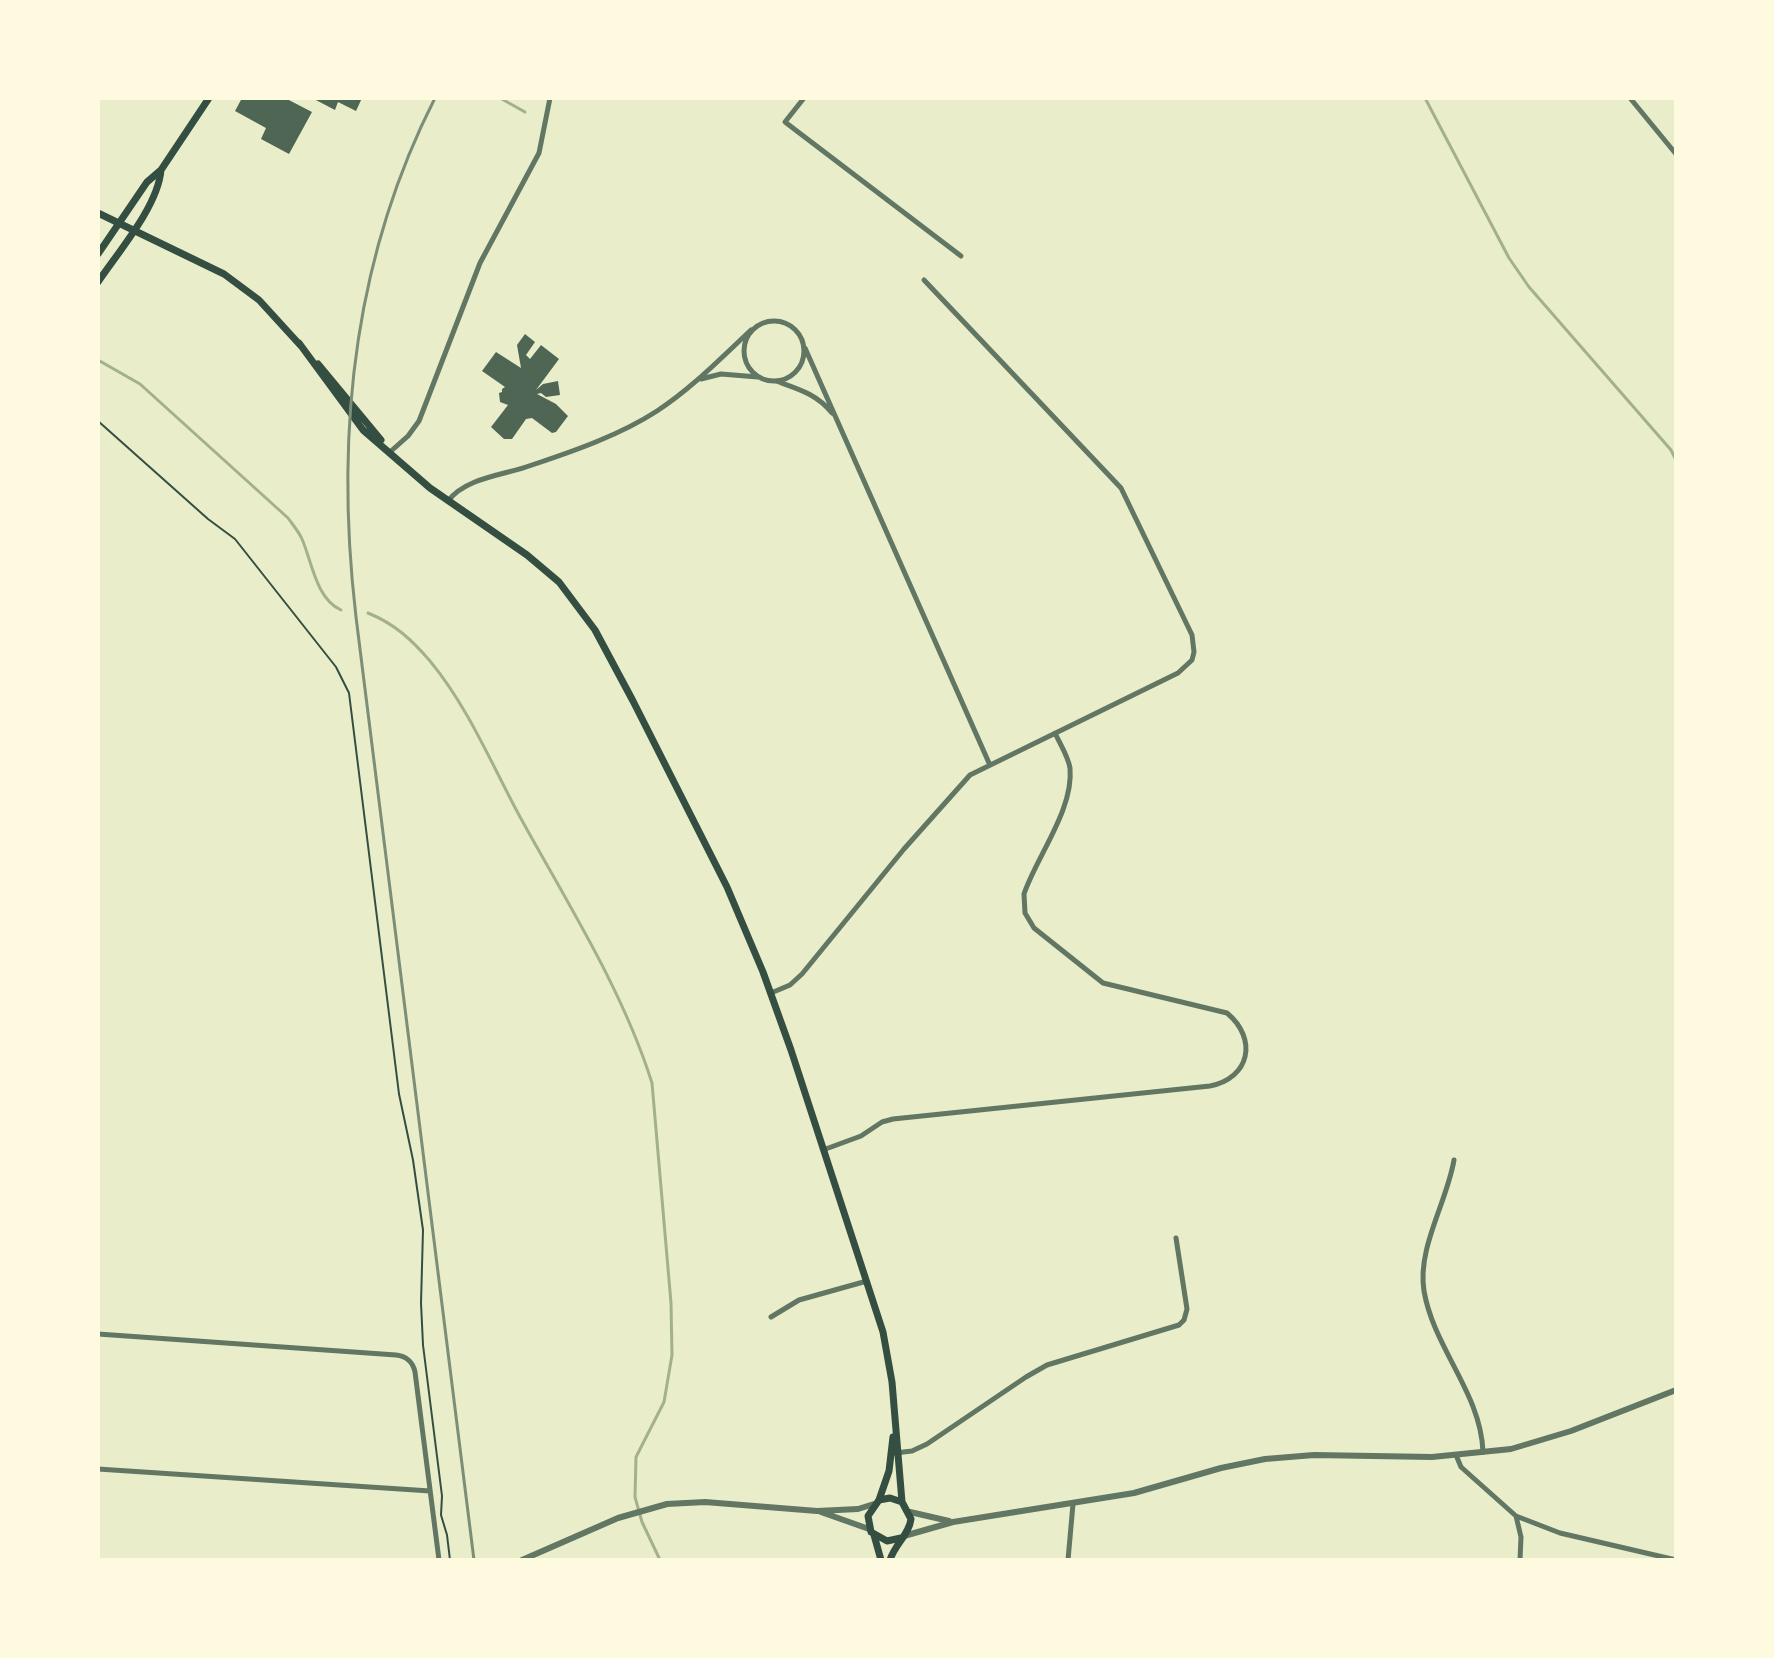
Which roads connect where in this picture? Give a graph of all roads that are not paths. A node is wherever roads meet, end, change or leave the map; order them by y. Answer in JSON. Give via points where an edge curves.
{"nodes":[{"id":1,"x":209,"y":98,"type":"edge"},
{"id":2,"x":550,"y":98,"type":"edge"},
{"id":3,"x":804,"y":98,"type":"edge"},
{"id":4,"x":1630,"y":98,"type":"edge"},
{"id":5,"x":1676,"y":154,"type":"edge"},
{"id":6,"x":161,"y":170,"type":"junction"},
{"id":7,"x":98,"y":213,"type":"edge"},
{"id":8,"x":118,"y":222,"type":"junction"},
{"id":9,"x":133,"y":229,"type":"junction"},
{"id":10,"x":98,"y":254,"type":"edge"},
{"id":11,"x":961,"y":256,"type":"dead end"},
{"id":12,"x":924,"y":280,"type":"dead end"},
{"id":13,"x":98,"y":282,"type":"edge"},
{"id":14,"x":751,"y":330,"type":"junction"},
{"id":15,"x":805,"y":348,"type":"junction"},
{"id":16,"x":764,"y":378,"type":"junction"},
{"id":17,"x":773,"y":380,"type":"junction"},
{"id":18,"x":696,"y":381,"type":"junction"},
{"id":19,"x":838,"y":420,"type":"junction"},
{"id":20,"x":390,"y":452,"type":"junction"},
{"id":21,"x":448,"y":502,"type":"junction"},
{"id":22,"x":1055,"y":733,"type":"junction"},
{"id":23,"x":989,"y":763,"type":"junction"},
{"id":24,"x":771,"y":993,"type":"junction"},
{"id":25,"x":823,"y":1150,"type":"junction"},
{"id":26,"x":1454,"y":1160,"type":"dead end"},
{"id":27,"x":1176,"y":1238,"type":"dead end"},
{"id":28,"x":867,"y":1281,"type":"junction"},
{"id":29,"x":771,"y":1317,"type":"dead end"},
{"id":30,"x":98,"y":1334,"type":"edge"},
{"id":31,"x":1676,"y":1390,"type":"edge"},
{"id":32,"x":1483,"y":1453,"type":"junction"},
{"id":33,"x":895,"y":1454,"type":"junction"},
{"id":34,"x":1456,"y":1455,"type":"junction"},
{"id":35,"x":98,"y":1469,"type":"edge"},
{"id":36,"x":430,"y":1491,"type":"junction"},
{"id":37,"x":876,"y":1502,"type":"junction"},
{"id":38,"x":902,"y":1502,"type":"junction"},
{"id":39,"x":1073,"y":1504,"type":"junction"},
{"id":40,"x":817,"y":1511,"type":"junction"},
{"id":41,"x":910,"y":1512,"type":"junction"},
{"id":42,"x":1516,"y":1516,"type":"junction"},
{"id":43,"x":953,"y":1522,"type":"junction"},
{"id":44,"x":872,"y":1532,"type":"junction"},
{"id":45,"x":902,"y":1537,"type":"junction"},
{"id":46,"x":439,"y":1560,"type":"edge"},
{"id":47,"x":522,"y":1560,"type":"edge"},
{"id":48,"x":881,"y":1560,"type":"edge"},
{"id":49,"x":890,"y":1560,"type":"edge"},
{"id":50,"x":1068,"y":1560,"type":"edge"},
{"id":51,"x":1520,"y":1560,"type":"edge"},
{"id":52,"x":1676,"y":1560,"type":"edge"}],
"edges":[{"from":1,"to":6,"type":"main road"},
{"from":2,"to":20,"type":"street","via":[[539,153],[480,263],[424,411]]},
{"from":3,"to":11,"type":"street","via":[[785,122]]},
{"from":4,"to":5,"type":"street"},
{"from":6,"to":8,"type":"main road"},
{"from":6,"to":9,"type":"main road","via":[[156,193]]},
{"from":7,"to":8,"type":"main road"},
{"from":8,"to":9,"type":"main road"},
{"from":8,"to":10,"type":"main road"},
{"from":9,"to":13,"type":"main road"},
{"from":9,"to":20,"type":"main road","via":[[238,284],[270,310]]},
{"from":12,"to":22,"type":"street","via":[[1121,488],[1192,635],[1192,660],[1178,673]]},
{"from":14,"to":15,"type":"street","via":[[759,323],[786,324]]},
{"from":14,"to":16,"type":"street","via":[[747,362]]},
{"from":14,"to":18,"type":"street"},
{"from":15,"to":17,"type":"street","via":[[796,371]]},
{"from":15,"to":19,"type":"street"},
{"from":16,"to":17,"type":"street"},
{"from":16,"to":18,"type":"street","via":[[721,374]]},
{"from":17,"to":19,"type":"street","via":[[820,399]]},
{"from":18,"to":21,"type":"street","via":[[630,426],[469,484]]},
{"from":19,"to":23,"type":"street"},
{"from":20,"to":21,"type":"main road"},
{"from":21,"to":24,"type":"main road","via":[[549,572],[587,617],[709,849]]},
{"from":22,"to":23,"type":"street"},
{"from":22,"to":25,"type":"street","via":[[1068,761],[1069,787],[1024,894],[1030,924],[1103,983],[1227,1013],[1244,1037],[1243,1065],[1233,1077],[1210,1086],[893,1119]]},
{"from":23,"to":24,"type":"street","via":[[953,791],[802,974]]},
{"from":24,"to":25,"type":"main road"},
{"from":25,"to":28,"type":"main road"},
{"from":26,"to":32,"type":"street","via":[[1426,1256],[1424,1291],[1479,1418]]},
{"from":27,"to":33,"type":"street","via":[[1187,1309],[1179,1325],[1047,1365],[927,1444]]},
{"from":28,"to":29,"type":"street","via":[[799,1300]]},
{"from":28,"to":33,"type":"main road","via":[[885,1343]]},
{"from":30,"to":36,"type":"street","via":[[406,1357],[415,1372]]},
{"from":31,"to":32,"type":"street","via":[[1546,1439]]},
{"from":32,"to":34,"type":"street"},
{"from":33,"to":37,"type":"main road"},
{"from":33,"to":38,"type":"main road"},
{"from":34,"to":39,"type":"street","via":[[1283,1457]]},
{"from":34,"to":42,"type":"street","via":[[1461,1467]]},
{"from":35,"to":36,"type":"street"},
{"from":36,"to":46,"type":"street"},
{"from":37,"to":38,"type":"main road"},
{"from":37,"to":40,"type":"street","via":[[858,1509]]},
{"from":37,"to":44,"type":"main road","via":[[868,1516]]},
{"from":38,"to":41,"type":"main road"},
{"from":39,"to":43,"type":"street"},
{"from":39,"to":50,"type":"street"},
{"from":40,"to":44,"type":"street"},
{"from":40,"to":47,"type":"street","via":[[705,1502],[645,1509]]},
{"from":41,"to":43,"type":"street"},
{"from":41,"to":45,"type":"main road"},
{"from":42,"to":51,"type":"street"},
{"from":42,"to":52,"type":"street","via":[[1560,1533]]},
{"from":43,"to":45,"type":"street"},
{"from":44,"to":45,"type":"main road","via":[[887,1541]]},
{"from":44,"to":48,"type":"main road"},
{"from":45,"to":49,"type":"main road"}]}
